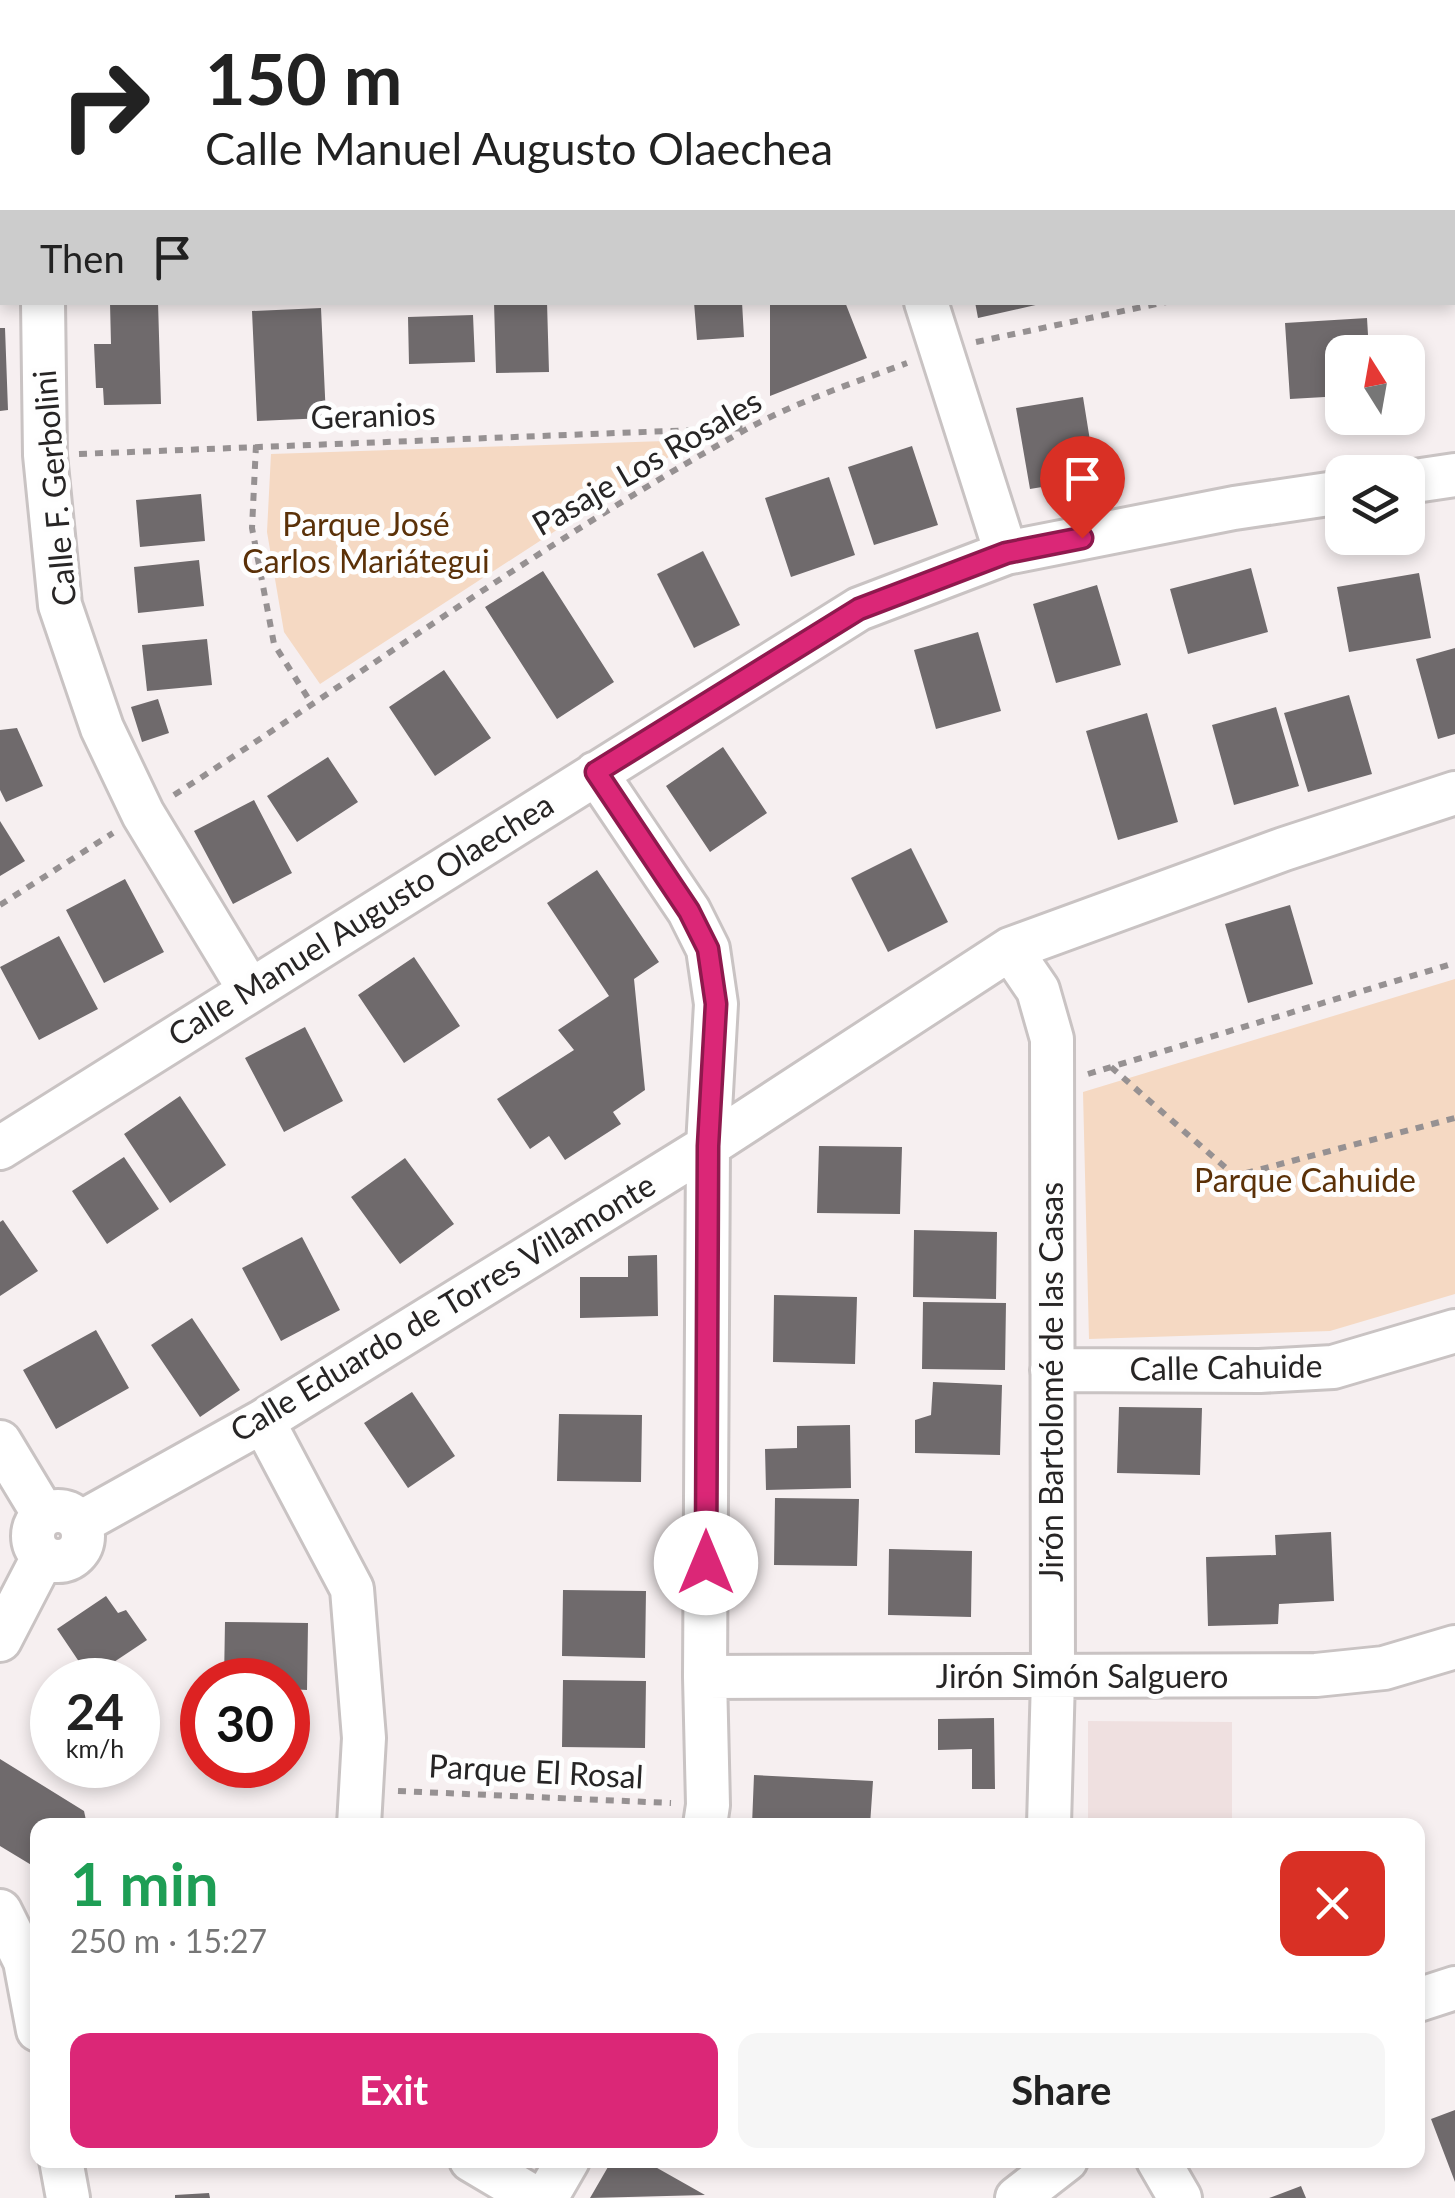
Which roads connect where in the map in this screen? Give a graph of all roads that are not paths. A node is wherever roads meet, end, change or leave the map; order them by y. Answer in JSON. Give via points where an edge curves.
{"nodes":[{"id":1,"x":42,"y":305,"type":"edge"},
{"id":2,"x":927,"y":305,"type":"edge"},
{"id":3,"x":1455,"y":475,"type":"edge"},
{"id":4,"x":1425,"y":479,"type":"edge"},
{"id":5,"x":1325,"y":495,"type":"edge"},
{"id":6,"x":1006,"y":553,"type":"junction"},
{"id":7,"x":596,"y":772,"type":"junction"},
{"id":8,"x":1455,"y":792,"type":"edge"},
{"id":9,"x":1010,"y":949,"type":"junction"},
{"id":10,"x":250,"y":989,"type":"junction"},
{"id":11,"x":708,"y":1146,"type":"junction"},
{"id":12,"x":0,"y":1148,"type":"edge"},
{"id":13,"x":1455,"y":1330,"type":"edge"},
{"id":14,"x":1052,"y":1370,"type":"junction"},
{"id":15,"x":263,"y":1420,"type":"junction"},
{"id":16,"x":0,"y":1442,"type":"edge"},
{"id":17,"x":62,"y":1519,"type":"junction"},
{"id":18,"x":0,"y":1640,"type":"edge"},
{"id":19,"x":1455,"y":1647,"type":"edge"},
{"id":20,"x":705,"y":1677,"type":"junction"},
{"id":21,"x":1053,"y":1678,"type":"junction"},
{"id":22,"x":360,"y":1807,"type":"edge"},
{"id":23,"x":706,"y":1815,"type":"edge"},
{"id":24,"x":1049,"y":1818,"type":"edge"},
{"id":25,"x":0,"y":1911,"type":"edge"},
{"id":26,"x":30,"y":1988,"type":"edge"},
{"id":27,"x":1455,"y":1988,"type":"edge"},
{"id":28,"x":1425,"y":1998,"type":"edge"},
{"id":29,"x":62,"y":2168,"type":"edge"},
{"id":30,"x":484,"y":2168,"type":"edge"},
{"id":31,"x":563,"y":2168,"type":"edge"},
{"id":32,"x":1056,"y":2168,"type":"edge"},
{"id":33,"x":1163,"y":2168,"type":"edge"},
{"id":34,"x":68,"y":2198,"type":"edge"},
{"id":35,"x":535,"y":2198,"type":"edge"},
{"id":36,"x":546,"y":2198,"type":"edge"},
{"id":37,"x":1018,"y":2198,"type":"edge"},
{"id":38,"x":1180,"y":2198,"type":"edge"}],
"edges":[{"from":1,"to":10,"type":"street","name":"Calle F. Gerbolini","via":[[45,455],[60,605],[102,728],[143,814]]},
{"from":2,"to":6,"type":"street"},
{"from":3,"to":4,"type":"street"},
{"from":5,"to":6,"type":"street","name":"Calle Manuel Augusto Olaechea"},
{"from":6,"to":7,"type":"street","name":"Calle Manuel Augusto Olaechea","via":[[859,609]]},
{"from":7,"to":10,"type":"street","name":"Calle Manuel Augusto Olaechea"},
{"from":7,"to":11,"type":"street","via":[[708,949],[716,1004]]},
{"from":8,"to":9,"type":"street","name":"Calle Eduardo de Torres Villamonte"},
{"from":9,"to":11,"type":"street","name":"Calle Eduardo de Torres Villamonte"},
{"from":9,"to":14,"type":"street","name":"Jirón Bartolomé de las Casas","via":[[1038,990],[1052,1039]]},
{"from":10,"to":12,"type":"street","name":"Calle Manuel Augusto Olaechea"},
{"from":11,"to":15,"type":"street","name":"Calle Eduardo de Torres Villamonte"},
{"from":11,"to":20,"type":"street"},
{"from":13,"to":14,"type":"street","name":"Calle Cahuide","via":[[1333,1367]]},
{"from":14,"to":21,"type":"street","name":"Jirón Bartolomé de las Casas"},
{"from":15,"to":17,"type":"street","name":"Calle Eduardo de Torres Villamonte"},
{"from":15,"to":22,"type":"street","via":[[352,1589],[364,1738]]},
{"from":16,"to":17,"type":"street"},
{"from":17,"to":18,"type":"street","via":[[84,1538],[78,1552],[65,1561],[43,1557]]},
{"from":19,"to":21,"type":"street","name":"Jirón Simón Salguero","via":[[1384,1668],[1316,1675]]},
{"from":20,"to":21,"type":"street","name":"Jirón Simón Salguero"},
{"from":20,"to":23,"type":"street"},
{"from":21,"to":24,"type":"street","name":"Jirón Bartolomé de las Casas"},
{"from":25,"to":26,"type":"street"},
{"from":27,"to":28,"type":"street"},
{"from":29,"to":34,"type":"street"},
{"from":30,"to":35,"type":"street"},
{"from":31,"to":36,"type":"street"},
{"from":32,"to":37,"type":"street"},
{"from":33,"to":38,"type":"street"}]}
